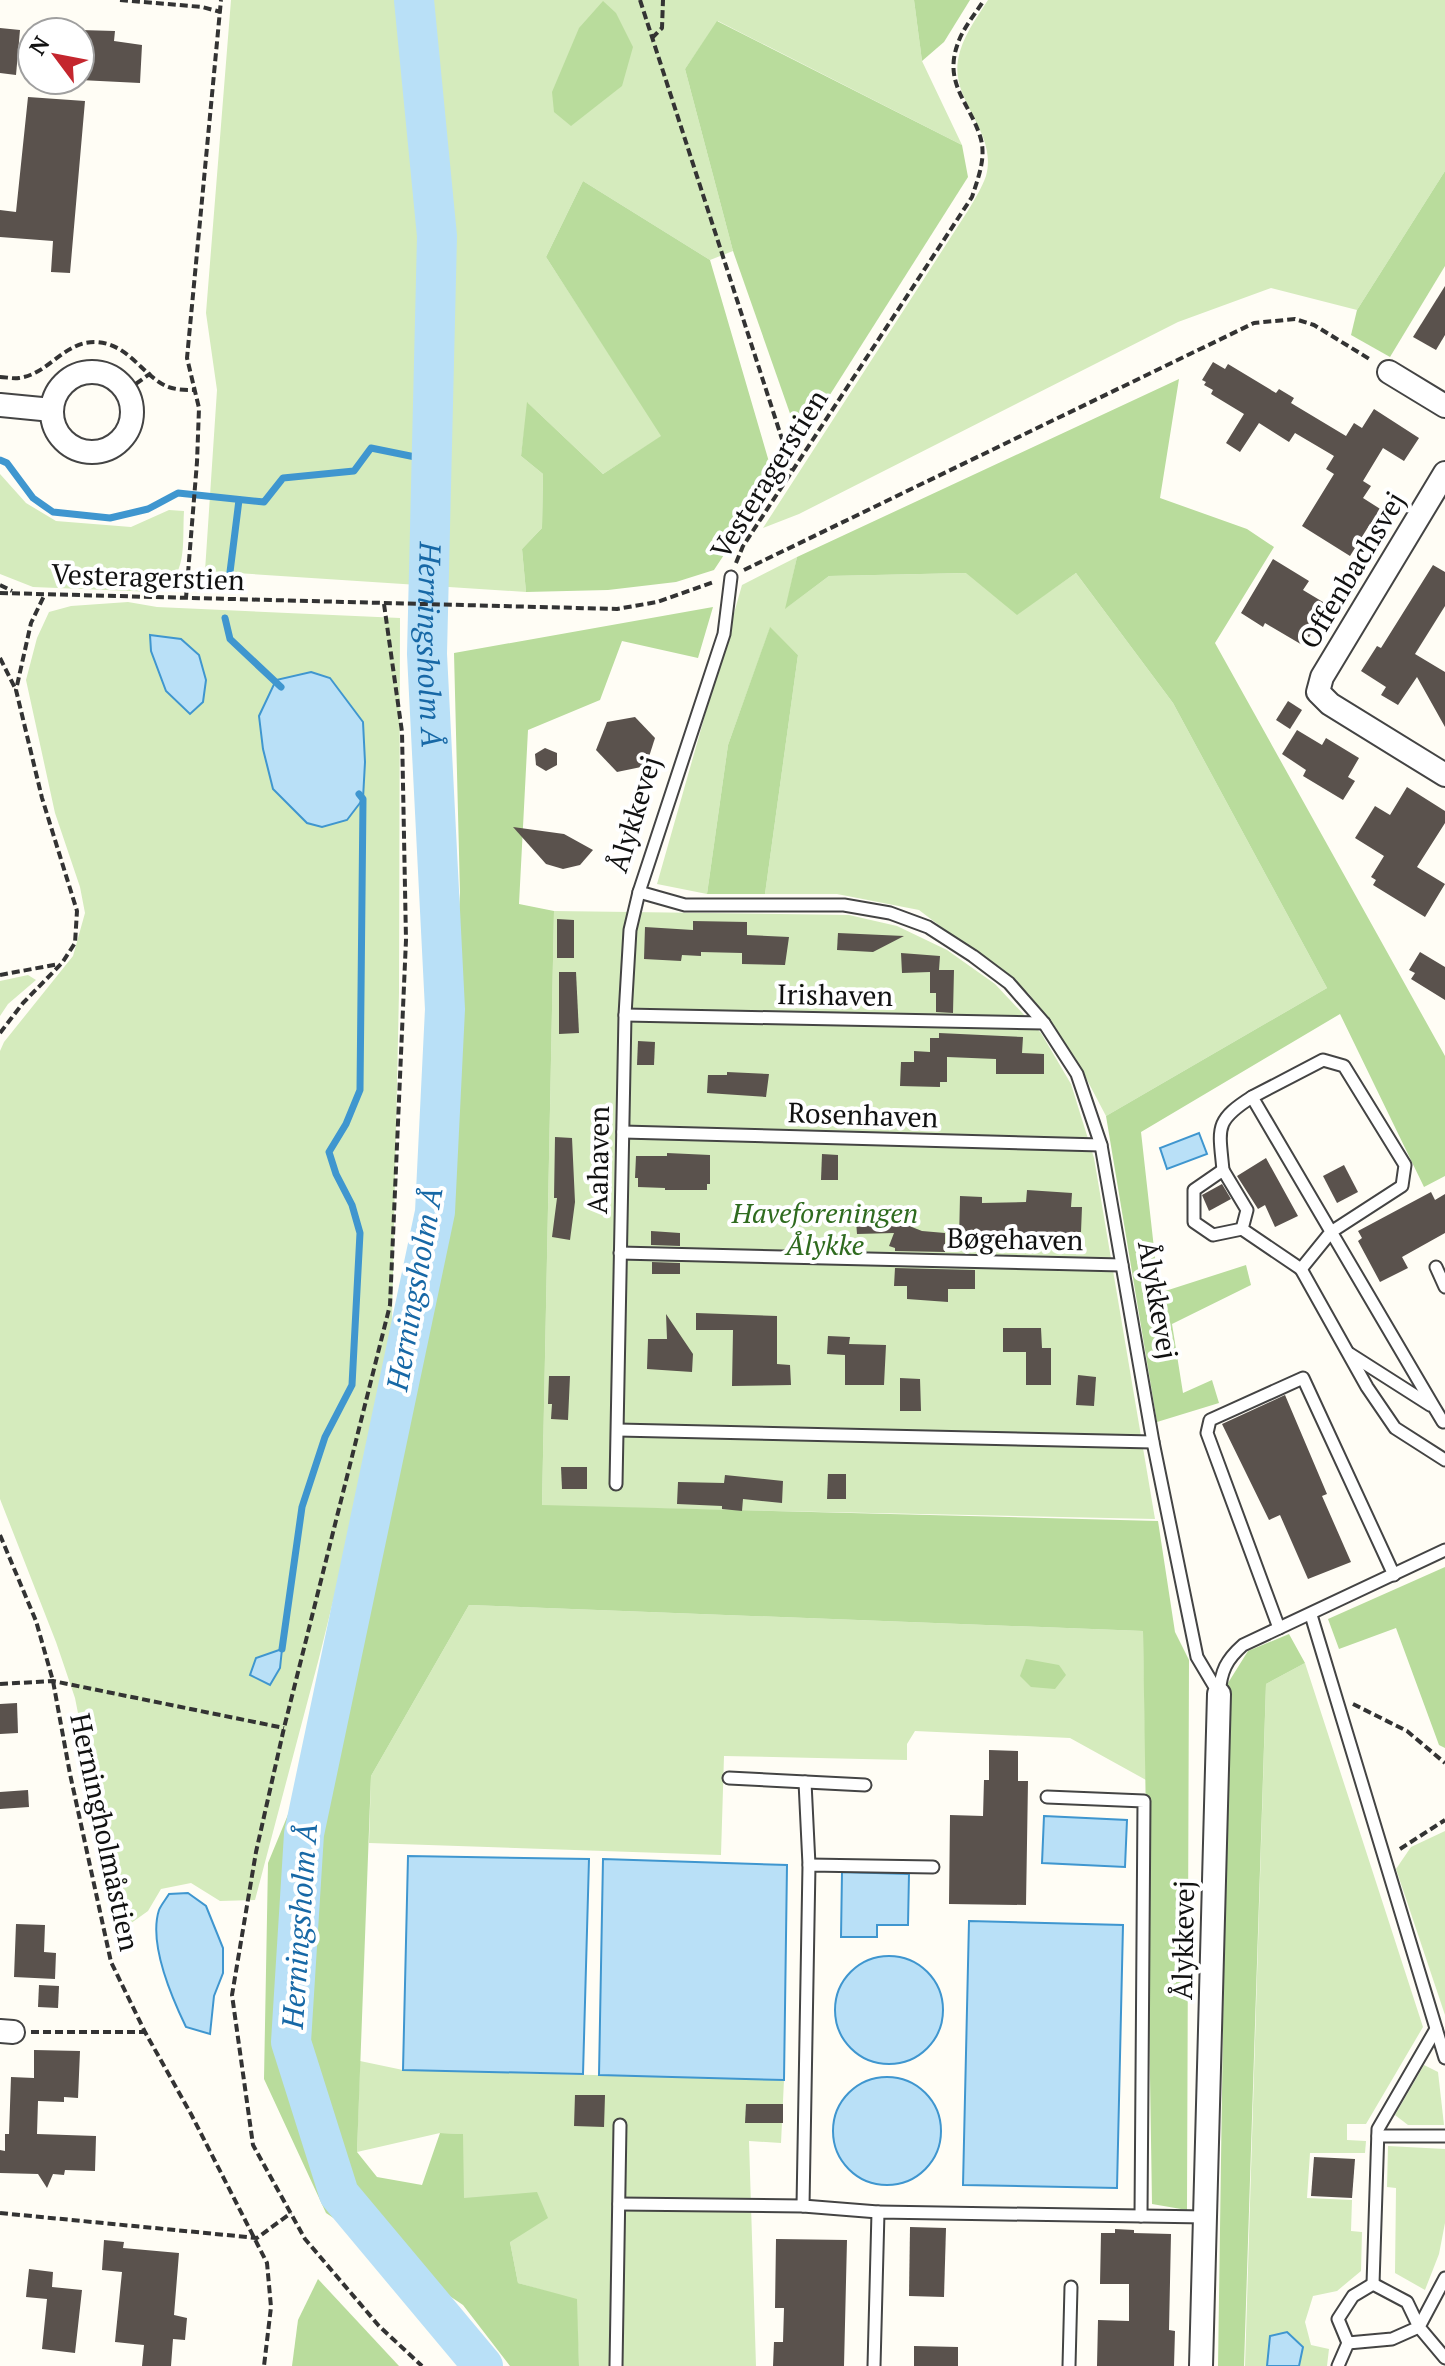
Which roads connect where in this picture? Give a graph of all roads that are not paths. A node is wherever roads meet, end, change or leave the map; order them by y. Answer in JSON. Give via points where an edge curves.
{"nodes":[{"id":1,"x":1389,"y":372,"type":"road end"},
{"id":2,"x":0,"y":405,"type":"edge"},
{"id":3,"x":1445,"y":406,"type":"edge"},
{"id":4,"x":52,"y":410,"type":"junction"},
{"id":5,"x":1445,"y":473,"type":"edge"},
{"id":6,"x":731,"y":577,"type":"road end"},
{"id":7,"x":1445,"y":775,"type":"edge"},
{"id":8,"x":639,"y":892,"type":"junction"},
{"id":9,"x":625,"y":1015,"type":"junction"},
{"id":10,"x":1044,"y":1023,"type":"junction"},
{"id":11,"x":1252,"y":1097,"type":"junction"},
{"id":12,"x":623,"y":1132,"type":"junction"},
{"id":13,"x":1101,"y":1145,"type":"junction"},
{"id":14,"x":1223,"y":1170,"type":"junction"},
{"id":15,"x":1242,"y":1229,"type":"junction"},
{"id":16,"x":1331,"y":1232,"type":"junction"},
{"id":17,"x":620,"y":1253,"type":"junction"},
{"id":18,"x":1122,"y":1265,"type":"junction"},
{"id":19,"x":1436,"y":1267,"type":"dead end"},
{"id":20,"x":1301,"y":1269,"type":"junction"},
{"id":21,"x":1445,"y":1287,"type":"edge"},
{"id":22,"x":1348,"y":1352,"type":"junction"},
{"id":23,"x":1434,"y":1407,"type":"junction"},
{"id":24,"x":1444,"y":1423,"type":"edge"},
{"id":25,"x":618,"y":1430,"type":"junction"},
{"id":26,"x":1153,"y":1442,"type":"junction"},
{"id":27,"x":1445,"y":1460,"type":"edge"},
{"id":28,"x":616,"y":1484,"type":"dead end"},
{"id":29,"x":1445,"y":1550,"type":"edge"},
{"id":30,"x":1394,"y":1575,"type":"junction"},
{"id":31,"x":1311,"y":1615,"type":"junction"},
{"id":32,"x":1279,"y":1628,"type":"junction"},
{"id":33,"x":1219,"y":1694,"type":"junction"},
{"id":34,"x":729,"y":1778,"type":"dead end"},
{"id":35,"x":805,"y":1782,"type":"junction"},
{"id":36,"x":865,"y":1785,"type":"dead end"},
{"id":37,"x":1047,"y":1797,"type":"dead end"},
{"id":38,"x":809,"y":1865,"type":"junction"},
{"id":39,"x":933,"y":1867,"type":"dead end"},
{"id":40,"x":1436,"y":2029,"type":"junction"},
{"id":41,"x":1445,"y":2058,"type":"edge"},
{"id":42,"x":620,"y":2125,"type":"dead end"},
{"id":43,"x":1378,"y":2136,"type":"junction"},
{"id":44,"x":1445,"y":2136,"type":"edge"},
{"id":45,"x":619,"y":2204,"type":"junction"},
{"id":46,"x":803,"y":2206,"type":"junction"},
{"id":47,"x":878,"y":2212,"type":"junction"},
{"id":48,"x":1141,"y":2216,"type":"junction"},
{"id":49,"x":1206,"y":2217,"type":"junction"},
{"id":50,"x":1445,"y":2278,"type":"edge"},
{"id":51,"x":1373,"y":2284,"type":"junction"},
{"id":52,"x":1071,"y":2287,"type":"dead end"},
{"id":53,"x":1419,"y":2327,"type":"junction"},
{"id":54,"x":1348,"y":2343,"type":"junction"},
{"id":55,"x":1445,"y":2358,"type":"edge"},
{"id":56,"x":616,"y":2366,"type":"edge"},
{"id":57,"x":874,"y":2366,"type":"edge"},
{"id":58,"x":1069,"y":2366,"type":"edge"},
{"id":59,"x":1201,"y":2366,"type":"edge"},
{"id":60,"x":1338,"y":2366,"type":"edge"}],
"edges":[{"from":1,"to":3,"type":"street"},
{"from":2,"to":4,"type":"street"},
{"from":4,"to":4,"type":"street","via":[[65,442],[87,452],[110,448],[127,432],[132,411],[119,382],[99,373],[77,375],[60,389]]},
{"from":5,"to":7,"type":"street","name":"Offenbachsvej","via":[[1322,677],[1318,692]]},
{"from":6,"to":8,"type":"lane","name":"Ålykkevej","via":[[724,634]]},
{"from":8,"to":9,"type":"lane","name":"Aahaven","via":[[630,930]]},
{"from":8,"to":10,"type":"lane","name":"Ålykkevej","via":[[685,905],[844,905],[890,913],[928,927],[973,956],[1009,983]]},
{"from":9,"to":10,"type":"lane","name":"Irishaven"},
{"from":9,"to":12,"type":"lane","name":"Aahaven"},
{"from":10,"to":13,"type":"lane","name":"Ålykkevej","via":[[1077,1074]]},
{"from":11,"to":14,"type":"lane","via":[[1230,1111],[1219,1133]]},
{"from":11,"to":16,"type":"lane"},
{"from":11,"to":16,"type":"lane","via":[[1323,1060],[1344,1066],[1405,1165],[1402,1186]]},
{"from":12,"to":13,"type":"lane","name":"Rosenhaven"},
{"from":12,"to":17,"type":"lane","name":"Aahaven"},
{"from":13,"to":18,"type":"lane","name":"Ålykkevej"},
{"from":14,"to":15,"type":"lane","via":[[1247,1210]]},
{"from":14,"to":15,"type":"lane","via":[[1194,1190],[1194,1222],[1213,1235]]},
{"from":15,"to":20,"type":"lane"},
{"from":16,"to":20,"type":"lane"},
{"from":16,"to":23,"type":"lane"},
{"from":17,"to":18,"type":"lane","name":"Bøgehaven"},
{"from":17,"to":25,"type":"lane","name":"Aahaven"},
{"from":18,"to":26,"type":"lane","name":"Ålykkevej"},
{"from":19,"to":21,"type":"lane"},
{"from":20,"to":22,"type":"lane"},
{"from":22,"to":23,"type":"lane"},
{"from":22,"to":27,"type":"lane","via":[[1395,1428]]},
{"from":23,"to":24,"type":"lane"},
{"from":25,"to":26,"type":"lane"},
{"from":25,"to":28,"type":"lane","name":"Aahaven"},
{"from":26,"to":33,"type":"lane","name":"Ålykkevej","via":[[1197,1657]]},
{"from":29,"to":30,"type":"lane"},
{"from":30,"to":31,"type":"lane"},
{"from":30,"to":32,"type":"lane","via":[[1303,1378],[1210,1420],[1207,1433]]},
{"from":31,"to":32,"type":"lane"},
{"from":31,"to":40,"type":"lane"},
{"from":32,"to":33,"type":"lane","via":[[1229,1657],[1221,1671]]},
{"from":33,"to":49,"type":"street","name":"Ålykkevej"},
{"from":34,"to":35,"type":"lane"},
{"from":35,"to":36,"type":"lane"},
{"from":35,"to":38,"type":"lane"},
{"from":37,"to":48,"type":"lane","via":[[1144,1801]]},
{"from":38,"to":39,"type":"lane"},
{"from":38,"to":46,"type":"lane"},
{"from":40,"to":41,"type":"lane"},
{"from":40,"to":43,"type":"lane"},
{"from":42,"to":45,"type":"lane"},
{"from":43,"to":44,"type":"lane"},
{"from":43,"to":51,"type":"lane"},
{"from":45,"to":46,"type":"lane"},
{"from":45,"to":56,"type":"lane"},
{"from":46,"to":47,"type":"lane"},
{"from":47,"to":48,"type":"lane"},
{"from":47,"to":57,"type":"lane"},
{"from":48,"to":49,"type":"lane"},
{"from":49,"to":59,"type":"street","name":"Ålykkevej"},
{"from":50,"to":53,"type":"lane"},
{"from":51,"to":53,"type":"lane","via":[[1407,2302]]},
{"from":51,"to":54,"type":"lane","via":[[1353,2296],[1338,2319]]},
{"from":52,"to":58,"type":"lane"},
{"from":53,"to":54,"type":"lane","via":[[1392,2339]]},
{"from":53,"to":55,"type":"lane"},
{"from":54,"to":60,"type":"lane"}]}
